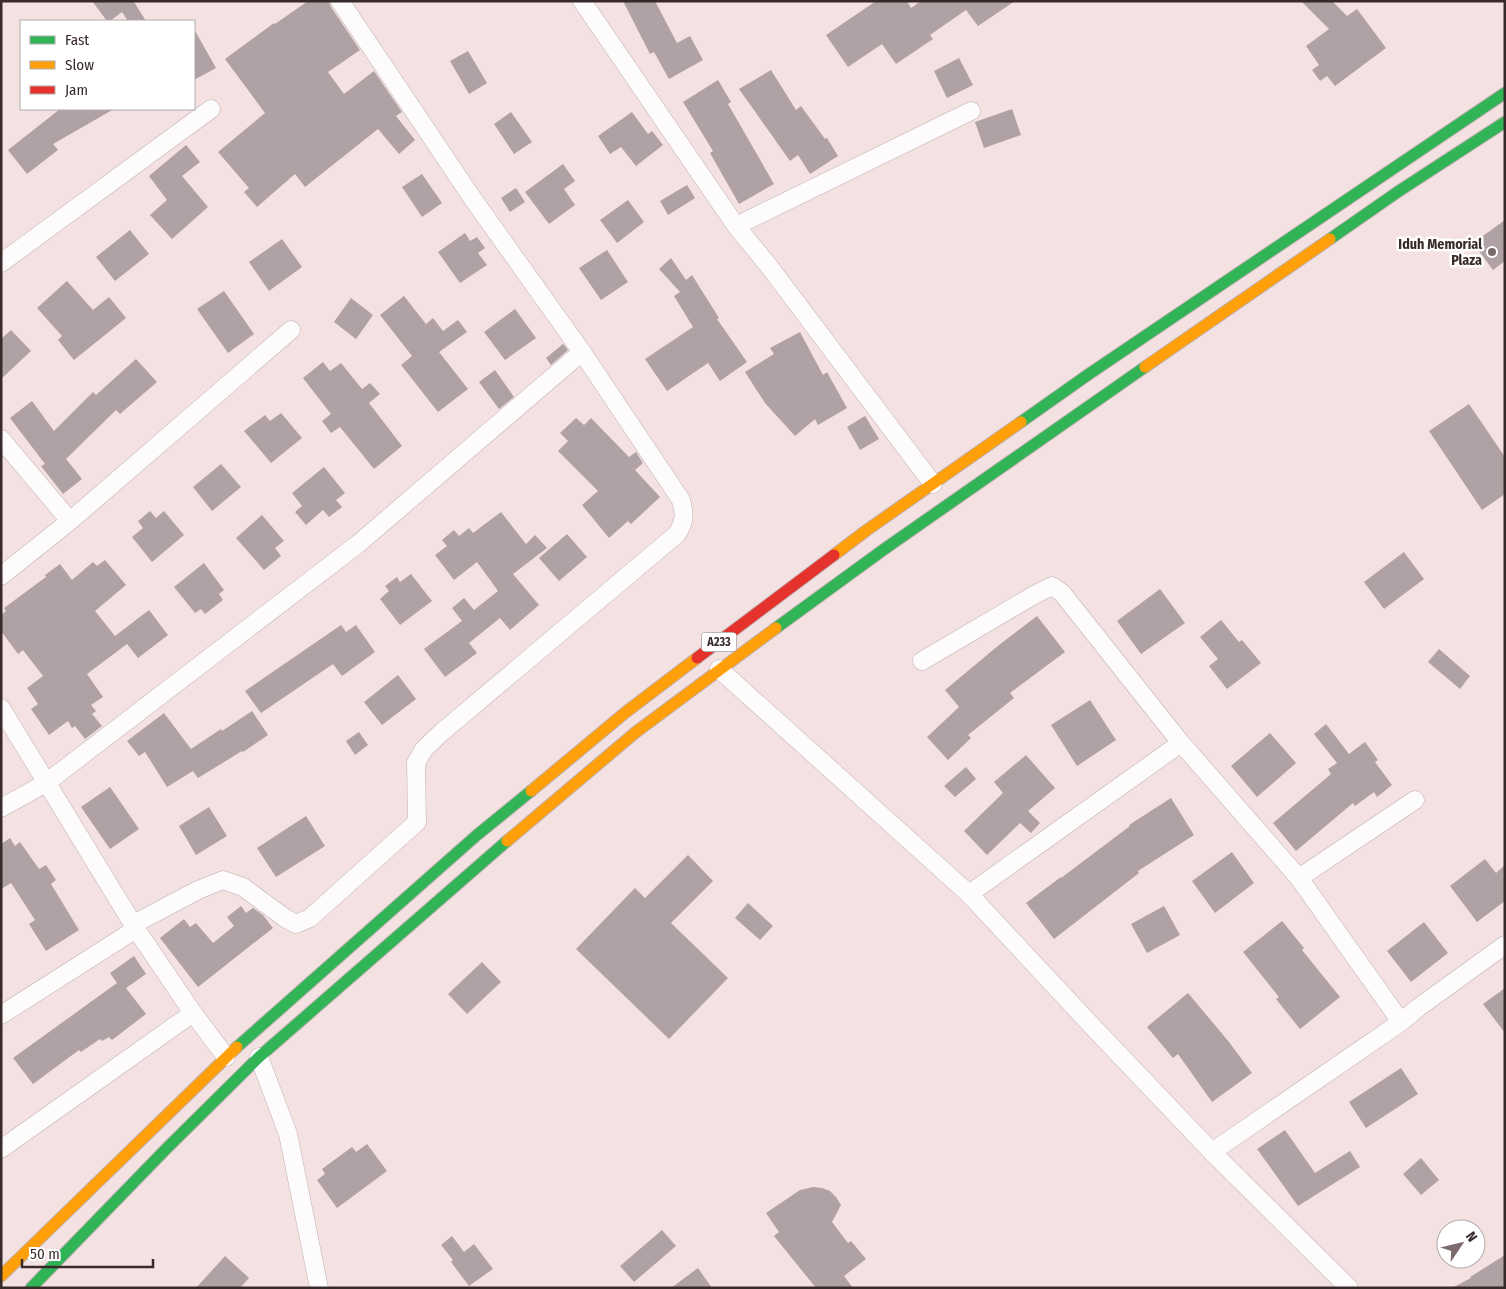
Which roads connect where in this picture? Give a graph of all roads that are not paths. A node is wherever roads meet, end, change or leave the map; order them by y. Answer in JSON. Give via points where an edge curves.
{"nodes":[{"id":1,"x":340,"y":1,"type":"edge"},
{"id":2,"x":582,"y":1,"type":"edge"},
{"id":3,"x":1505,"y":93,"type":"edge"},
{"id":4,"x":211,"y":109,"type":"dead end"},
{"id":5,"x":971,"y":111,"type":"dead end"},
{"id":6,"x":1505,"y":122,"type":"edge"},
{"id":7,"x":1472,"y":129,"type":"junction"},
{"id":8,"x":736,"y":226,"type":"junction"},
{"id":9,"x":1,"y":263,"type":"edge"},
{"id":10,"x":291,"y":330,"type":"dead end"},
{"id":11,"x":582,"y":352,"type":"junction"},
{"id":12,"x":1,"y":439,"type":"edge"},
{"id":13,"x":933,"y":484,"type":"junction"},
{"id":14,"x":70,"y":521,"type":"junction"},
{"id":15,"x":1,"y":576,"type":"edge"},
{"id":16,"x":922,"y":661,"type":"dead end"},
{"id":17,"x":719,"y":669,"type":"junction"},
{"id":18,"x":1,"y":708,"type":"edge"},
{"id":19,"x":1181,"y":743,"type":"junction"},
{"id":20,"x":46,"y":783,"type":"junction"},
{"id":21,"x":1415,"y":800,"type":"dead end"},
{"id":22,"x":1,"y":808,"type":"edge"},
{"id":23,"x":1299,"y":878,"type":"junction"},
{"id":24,"x":969,"y":894,"type":"junction"},
{"id":25,"x":135,"y":927,"type":"junction"},
{"id":26,"x":1505,"y":945,"type":"edge"},
{"id":27,"x":193,"y":1013,"type":"junction"},
{"id":28,"x":1,"y":1015,"type":"edge"},
{"id":29,"x":1401,"y":1022,"type":"junction"},
{"id":30,"x":226,"y":1057,"type":"junction"},
{"id":31,"x":259,"y":1057,"type":"junction"},
{"id":32,"x":1,"y":1149,"type":"edge"},
{"id":33,"x":1212,"y":1152,"type":"junction"},
{"id":34,"x":1,"y":1276,"type":"edge"},
{"id":35,"x":31,"y":1288,"type":"edge"},
{"id":36,"x":319,"y":1288,"type":"edge"},
{"id":37,"x":1349,"y":1288,"type":"edge"}],
"edges":[{"from":1,"to":11,"type":"street","via":[[475,202]]},
{"from":2,"to":8,"type":"street"},
{"from":3,"to":7,"type":"highway","number":"A233"},
{"from":4,"to":9,"type":"street"},
{"from":5,"to":8,"type":"street"},
{"from":6,"to":7,"type":"highway","number":"A233"},
{"from":7,"to":13,"type":"highway","number":"A233","via":[[1369,186],[1089,374]]},
{"from":7,"to":17,"type":"highway","number":"A233","via":[[1399,191]]},
{"from":8,"to":13,"type":"street"},
{"from":10,"to":14,"type":"street"},
{"from":11,"to":20,"type":"street","via":[[358,544]]},
{"from":11,"to":25,"type":"street","via":[[681,500],[683,524],[677,534],[424,749],[416,763],[417,822],[310,918],[296,924],[243,887],[223,880],[198,890]]},
{"from":12,"to":14,"type":"street"},
{"from":13,"to":30,"type":"highway","number":"A233","via":[[626,712],[477,835]]},
{"from":14,"to":15,"type":"street"},
{"from":16,"to":19,"type":"street","via":[[1052,586],[1062,593]]},
{"from":17,"to":24,"type":"street"},
{"from":17,"to":31,"type":"highway","number":"A233","via":[[636,732]]},
{"from":18,"to":20,"type":"street"},
{"from":19,"to":23,"type":"street"},
{"from":19,"to":24,"type":"street"},
{"from":20,"to":22,"type":"street"},
{"from":20,"to":25,"type":"street"},
{"from":21,"to":23,"type":"street"},
{"from":23,"to":29,"type":"street"},
{"from":24,"to":33,"type":"street"},
{"from":25,"to":27,"type":"street"},
{"from":25,"to":28,"type":"street"},
{"from":26,"to":29,"type":"street"},
{"from":27,"to":30,"type":"street"},
{"from":27,"to":32,"type":"street"},
{"from":29,"to":33,"type":"street"},
{"from":30,"to":34,"type":"highway","number":"A233"},
{"from":31,"to":35,"type":"highway","number":"A233"},
{"from":31,"to":36,"type":"street","via":[[288,1134]]},
{"from":33,"to":37,"type":"street"}]}
